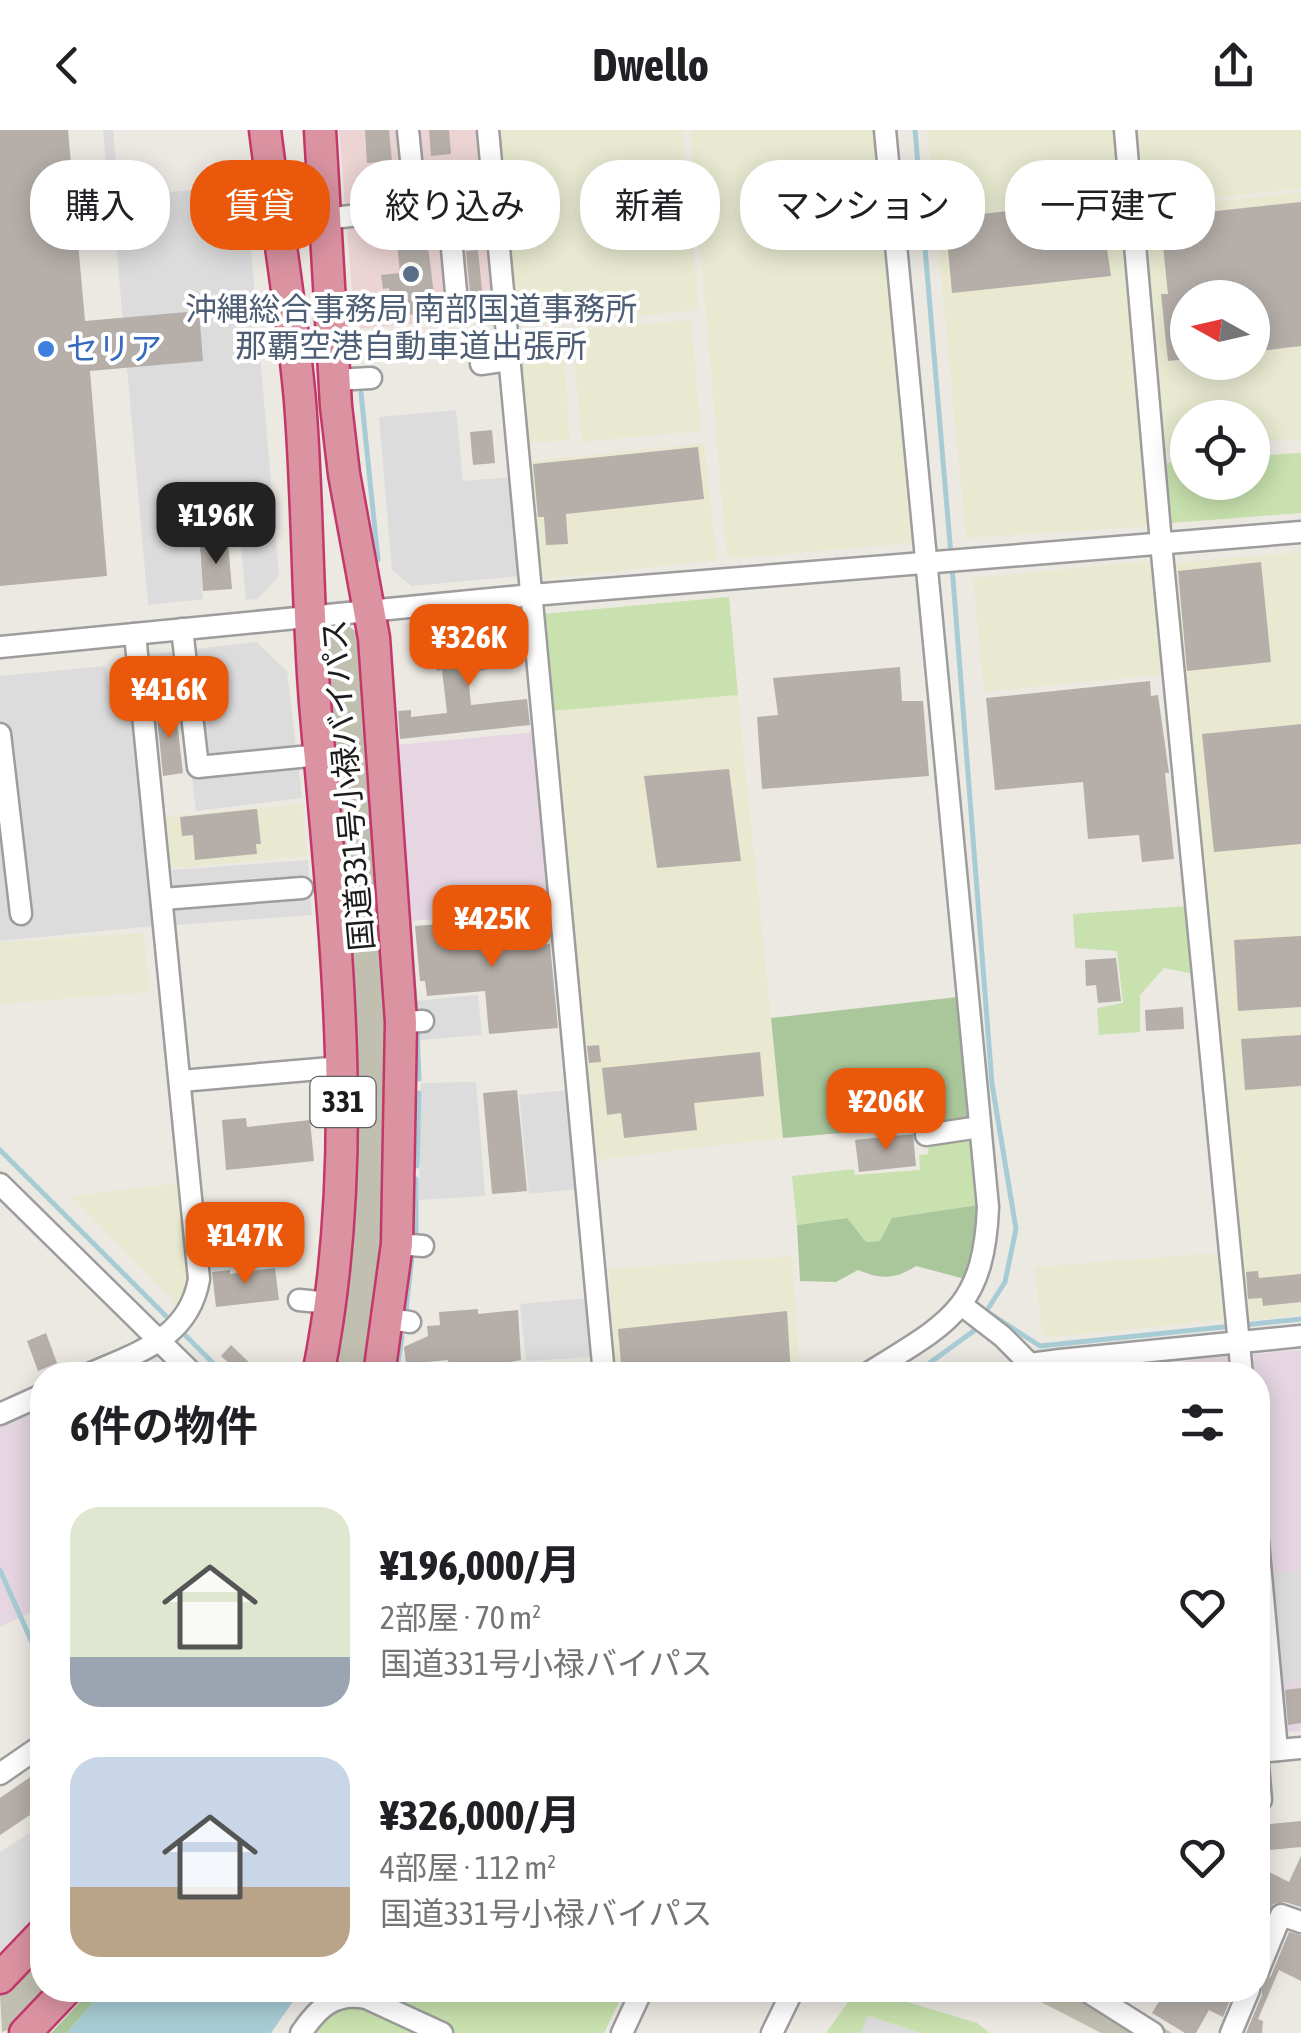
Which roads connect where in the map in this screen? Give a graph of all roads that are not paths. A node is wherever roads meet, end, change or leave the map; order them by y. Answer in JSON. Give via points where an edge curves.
{"nodes":[{"id":1,"x":265,"y":130,"type":"edge"},
{"id":2,"x":320,"y":130,"type":"edge"},
{"id":3,"x":408,"y":130,"type":"edge"},
{"id":4,"x":488,"y":130,"type":"edge"},
{"id":5,"x":886,"y":130,"type":"edge"},
{"id":6,"x":1124,"y":130,"type":"edge"},
{"id":7,"x":321,"y":160,"type":"edge"},
{"id":8,"x":411,"y":160,"type":"edge"},
{"id":9,"x":326,"y":250,"type":"edge"},
{"id":10,"x":452,"y":250,"type":"edge"},
{"id":11,"x":457,"y":303,"type":"dead end"},
{"id":12,"x":510,"y":360,"type":"junction"},
{"id":13,"x":481,"y":364,"type":"dead end"},
{"id":14,"x":371,"y":378,"type":"dead end"},
{"id":15,"x":334,"y":380,"type":"junction"},
{"id":16,"x":1301,"y":532,"type":"edge"},
{"id":17,"x":1161,"y":543,"type":"junction"},
{"id":18,"x":926,"y":562,"type":"junction"},
{"id":19,"x":532,"y":595,"type":"junction"},
{"id":20,"x":370,"y":612,"type":"junction"},
{"id":21,"x":311,"y":617,"type":"junction"},
{"id":22,"x":182,"y":629,"type":"junction"},
{"id":23,"x":135,"y":634,"type":"junction"},
{"id":24,"x":0,"y":648,"type":"edge"},
{"id":25,"x":0,"y":734,"type":"edge"},
{"id":26,"x":320,"y":756,"type":"junction"},
{"id":27,"x":302,"y":888,"type":"dead end"},
{"id":28,"x":163,"y":899,"type":"junction"},
{"id":29,"x":20,"y":914,"type":"dead end"},
{"id":30,"x":342,"y":1067,"type":"junction"},
{"id":31,"x":181,"y":1081,"type":"junction"},
{"id":32,"x":980,"y":1127,"type":"junction"},
{"id":33,"x":926,"y":1135,"type":"dead end"},
{"id":34,"x":0,"y":1184,"type":"edge"},
{"id":35,"x":299,"y":1300,"type":"dead end"},
{"id":36,"x":330,"y":1303,"type":"junction"},
{"id":37,"x":963,"y":1306,"type":"junction"},
{"id":38,"x":1301,"y":1336,"type":"edge"},
{"id":39,"x":162,"y":1339,"type":"junction"},
{"id":40,"x":1239,"y":1342,"type":"junction"},
{"id":41,"x":114,"y":1362,"type":"edge"},
{"id":42,"x":182,"y":1362,"type":"edge"},
{"id":43,"x":320,"y":1362,"type":"edge"},
{"id":44,"x":384,"y":1362,"type":"edge"},
{"id":45,"x":603,"y":1362,"type":"edge"},
{"id":46,"x":885,"y":1362,"type":"edge"},
{"id":47,"x":1017,"y":1362,"type":"edge"},
{"id":48,"x":1083,"y":1362,"type":"edge"},
{"id":49,"x":1241,"y":1362,"type":"edge"},
{"id":50,"x":30,"y":1400,"type":"edge"},
{"id":51,"x":0,"y":1414,"type":"edge"},
{"id":52,"x":1301,"y":1748,"type":"edge"},
{"id":53,"x":1270,"y":1751,"type":"edge"},
{"id":54,"x":30,"y":1753,"type":"edge"},
{"id":55,"x":0,"y":1774,"type":"edge"},
{"id":56,"x":1301,"y":1922,"type":"edge"},
{"id":57,"x":1270,"y":1942,"type":"edge"},
{"id":58,"x":30,"y":1947,"type":"edge"},
{"id":59,"x":0,"y":1978,"type":"edge"},
{"id":60,"x":55,"y":2002,"type":"edge"},
{"id":61,"x":329,"y":2002,"type":"edge"},
{"id":62,"x":375,"y":2002,"type":"edge"},
{"id":63,"x":636,"y":2002,"type":"edge"},
{"id":64,"x":787,"y":2002,"type":"edge"},
{"id":65,"x":1105,"y":2002,"type":"edge"},
{"id":66,"x":1244,"y":2002,"type":"edge"},
{"id":67,"x":25,"y":2033,"type":"edge"},
{"id":68,"x":301,"y":2033,"type":"edge"},
{"id":69,"x":442,"y":2033,"type":"edge"},
{"id":70,"x":622,"y":2033,"type":"edge"},
{"id":71,"x":772,"y":2033,"type":"edge"},
{"id":72,"x":1153,"y":2033,"type":"edge"},
{"id":73,"x":1231,"y":2033,"type":"edge"}],
"edges":[{"from":1,"to":21,"type":"highway","name":"国道331号小禄バイパス","number":"331","via":[[299,396]]},
{"from":2,"to":7,"type":"highway","name":"国道331号小禄バイパス","number":"331"},
{"from":3,"to":8,"type":"street"},
{"from":4,"to":12,"type":"street"},
{"from":5,"to":18,"type":"street"},
{"from":6,"to":17,"type":"street"},
{"from":9,"to":15,"type":"highway","name":"国道331号小禄バイパス","number":"331"},
{"from":10,"to":11,"type":"street"},
{"from":12,"to":13,"type":"street"},
{"from":12,"to":19,"type":"street"},
{"from":14,"to":15,"type":"street"},
{"from":15,"to":20,"type":"highway","name":"国道331号小禄バイパス","number":"331"},
{"from":16,"to":17,"type":"street"},
{"from":17,"to":18,"type":"street"},
{"from":17,"to":40,"type":"street"},
{"from":18,"to":19,"type":"street"},
{"from":18,"to":32,"type":"street"},
{"from":19,"to":20,"type":"street"},
{"from":19,"to":45,"type":"street"},
{"from":20,"to":21,"type":"street"},
{"from":20,"to":44,"type":"highway","name":"国道331号小禄バイパス","number":"331","via":[[396,916],[412,1022],[410,1245],[400,1321]]},
{"from":21,"to":22,"type":"street"},
{"from":21,"to":26,"type":"highway","name":"国道331号小禄バイパス","number":"331"},
{"from":22,"to":23,"type":"street"},
{"from":22,"to":26,"type":"street","via":[[198,768]]},
{"from":23,"to":24,"type":"street"},
{"from":23,"to":28,"type":"street"},
{"from":25,"to":29,"type":"street"},
{"from":26,"to":30,"type":"highway","name":"国道331号小禄バイパス","number":"331"},
{"from":27,"to":28,"type":"street"},
{"from":28,"to":31,"type":"street"},
{"from":30,"to":31,"type":"street"},
{"from":30,"to":36,"type":"highway","name":"国道331号小禄バイパス","number":"331","via":[[342,1175]]},
{"from":31,"to":39,"type":"street","via":[[199,1278],[184,1318]]},
{"from":32,"to":33,"type":"street"},
{"from":32,"to":37,"type":"street","via":[[986,1246]]},
{"from":34,"to":39,"type":"street"},
{"from":35,"to":36,"type":"street"},
{"from":36,"to":43,"type":"highway","name":"国道331号小禄バイパス","number":"331"},
{"from":37,"to":46,"type":"street"},
{"from":37,"to":47,"type":"street","via":[[1002,1336]]},
{"from":38,"to":40,"type":"street"},
{"from":39,"to":41,"type":"street"},
{"from":39,"to":42,"type":"street"},
{"from":40,"to":48,"type":"street"},
{"from":40,"to":49,"type":"street"},
{"from":50,"to":51,"type":"street"},
{"from":52,"to":53,"type":"street"},
{"from":54,"to":55,"type":"street"},
{"from":56,"to":57,"type":"street","via":[[1281,1915]]},
{"from":58,"to":59,"type":"highway"},
{"from":60,"to":67,"type":"highway"},
{"from":61,"to":68,"type":"street"},
{"from":62,"to":69,"type":"street"},
{"from":63,"to":70,"type":"street"},
{"from":64,"to":71,"type":"street"},
{"from":65,"to":72,"type":"street"},
{"from":66,"to":73,"type":"street"}]}
